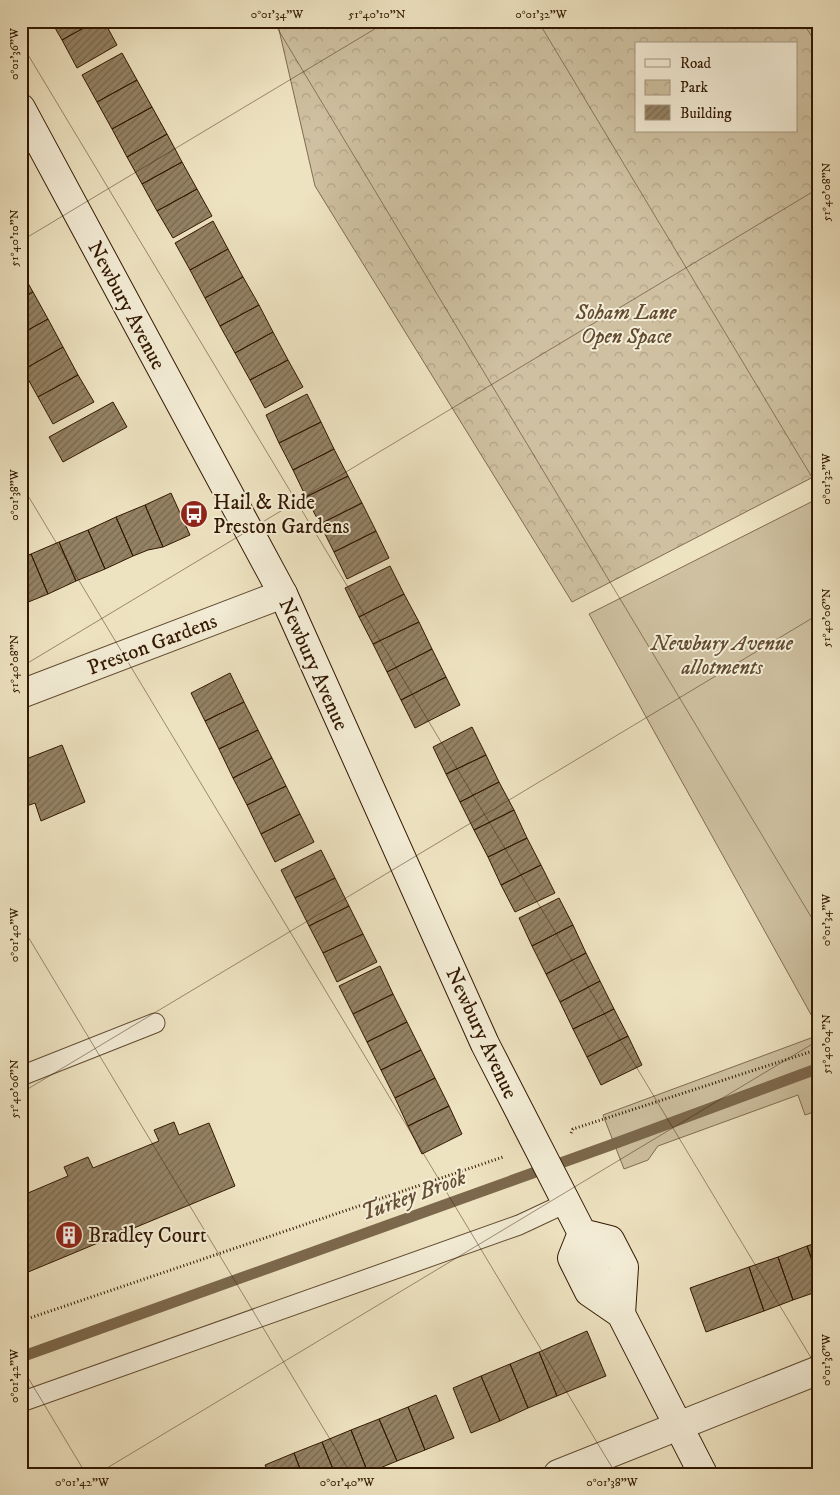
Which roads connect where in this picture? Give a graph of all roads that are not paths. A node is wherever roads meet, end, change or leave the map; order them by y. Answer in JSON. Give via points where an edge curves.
{"nodes":[{"id":1,"x":21,"y":108,"type":"edge"},
{"id":2,"x":283,"y":594,"type":"junction"},
{"id":3,"x":21,"y":694,"type":"edge"},
{"id":4,"x":155,"y":1023,"type":"dead end"},
{"id":5,"x":21,"y":1076,"type":"edge"},
{"id":6,"x":566,"y":1203,"type":"junction"},
{"id":7,"x":582,"y":1233,"type":"junction"},
{"id":8,"x":621,"y":1314,"type":"junction"},
{"id":9,"x":819,"y":1370,"type":"edge"},
{"id":10,"x":21,"y":1402,"type":"edge"},
{"id":11,"x":677,"y":1425,"type":"junction"},
{"id":12,"x":558,"y":1474,"type":"edge"},
{"id":13,"x":704,"y":1474,"type":"edge"}],
"edges":[{"from":1,"to":2,"type":"street","name":"Newbury Avenue"},
{"from":2,"to":3,"type":"street","name":"Preston Gardens"},
{"from":2,"to":6,"type":"street","name":"Newbury Avenue","via":[[485,1044]]},
{"from":4,"to":5,"type":"lane"},
{"from":6,"to":7,"type":"street","name":"Newbury Avenue"},
{"from":6,"to":10,"type":"lane","via":[[519,1225]]},
{"from":7,"to":8,"type":"street","via":[[572,1258],[589,1292]]},
{"from":7,"to":8,"type":"street","via":[[610,1240],[624,1267]]},
{"from":8,"to":11,"type":"street"},
{"from":9,"to":11,"type":"street"},
{"from":11,"to":12,"type":"street"},
{"from":11,"to":13,"type":"street"}]}
